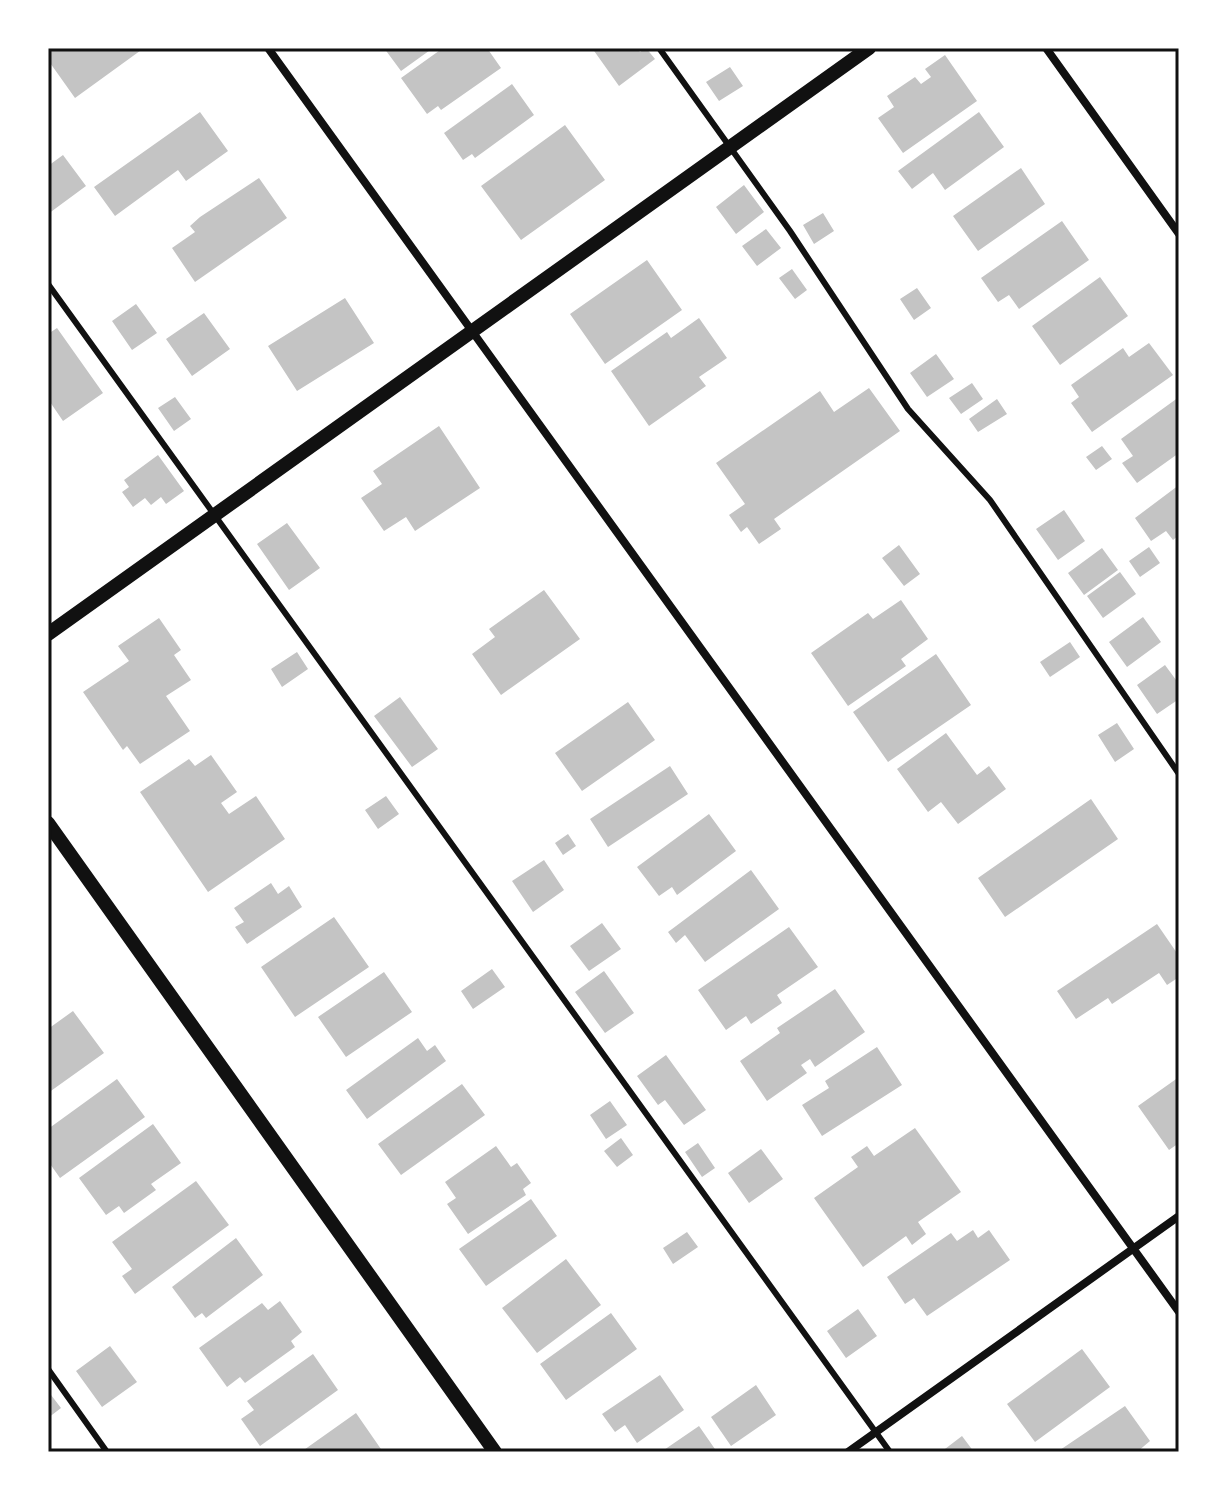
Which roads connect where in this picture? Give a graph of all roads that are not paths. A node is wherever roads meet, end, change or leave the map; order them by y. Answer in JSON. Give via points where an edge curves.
{"nodes":[{"id":1,"x":268,"y":48,"type":"edge"},
{"id":2,"x":659,"y":48,"type":"edge"},
{"id":3,"x":869,"y":48,"type":"edge"},
{"id":4,"x":1046,"y":48,"type":"edge"},
{"id":5,"x":729,"y":147,"type":"junction"},
{"id":6,"x":1179,"y":234,"type":"edge"},
{"id":7,"x":48,"y":284,"type":"edge"},
{"id":8,"x":470,"y":333,"type":"junction"},
{"id":9,"x":214,"y":515,"type":"junction"},
{"id":10,"x":48,"y":634,"type":"edge"},
{"id":11,"x":1179,"y":774,"type":"edge"},
{"id":12,"x":48,"y":823,"type":"edge"},
{"id":13,"x":1179,"y":1216,"type":"edge"},
{"id":14,"x":1134,"y":1248,"type":"junction"},
{"id":15,"x":1179,"y":1312,"type":"edge"},
{"id":16,"x":48,"y":1369,"type":"edge"},
{"id":17,"x":876,"y":1433,"type":"junction"},
{"id":18,"x":107,"y":1452,"type":"edge"},
{"id":19,"x":495,"y":1452,"type":"edge"},
{"id":20,"x":848,"y":1452,"type":"edge"},
{"id":21,"x":890,"y":1452,"type":"edge"}],
"edges":[{"from":1,"to":8,"type":"street"},
{"from":2,"to":5,"type":"lane"},
{"from":3,"to":5,"type":"street"},
{"from":4,"to":6,"type":"street"},
{"from":5,"to":8,"type":"street"},
{"from":5,"to":11,"type":"lane","via":[[908,409],[990,500]]},
{"from":7,"to":9,"type":"lane"},
{"from":8,"to":9,"type":"street"},
{"from":8,"to":14,"type":"street"},
{"from":9,"to":10,"type":"street"},
{"from":9,"to":17,"type":"lane"},
{"from":12,"to":19,"type":"street"},
{"from":13,"to":14,"type":"street"},
{"from":14,"to":15,"type":"street"},
{"from":14,"to":17,"type":"street"},
{"from":16,"to":18,"type":"lane"},
{"from":17,"to":20,"type":"street"},
{"from":17,"to":21,"type":"lane"}]}
